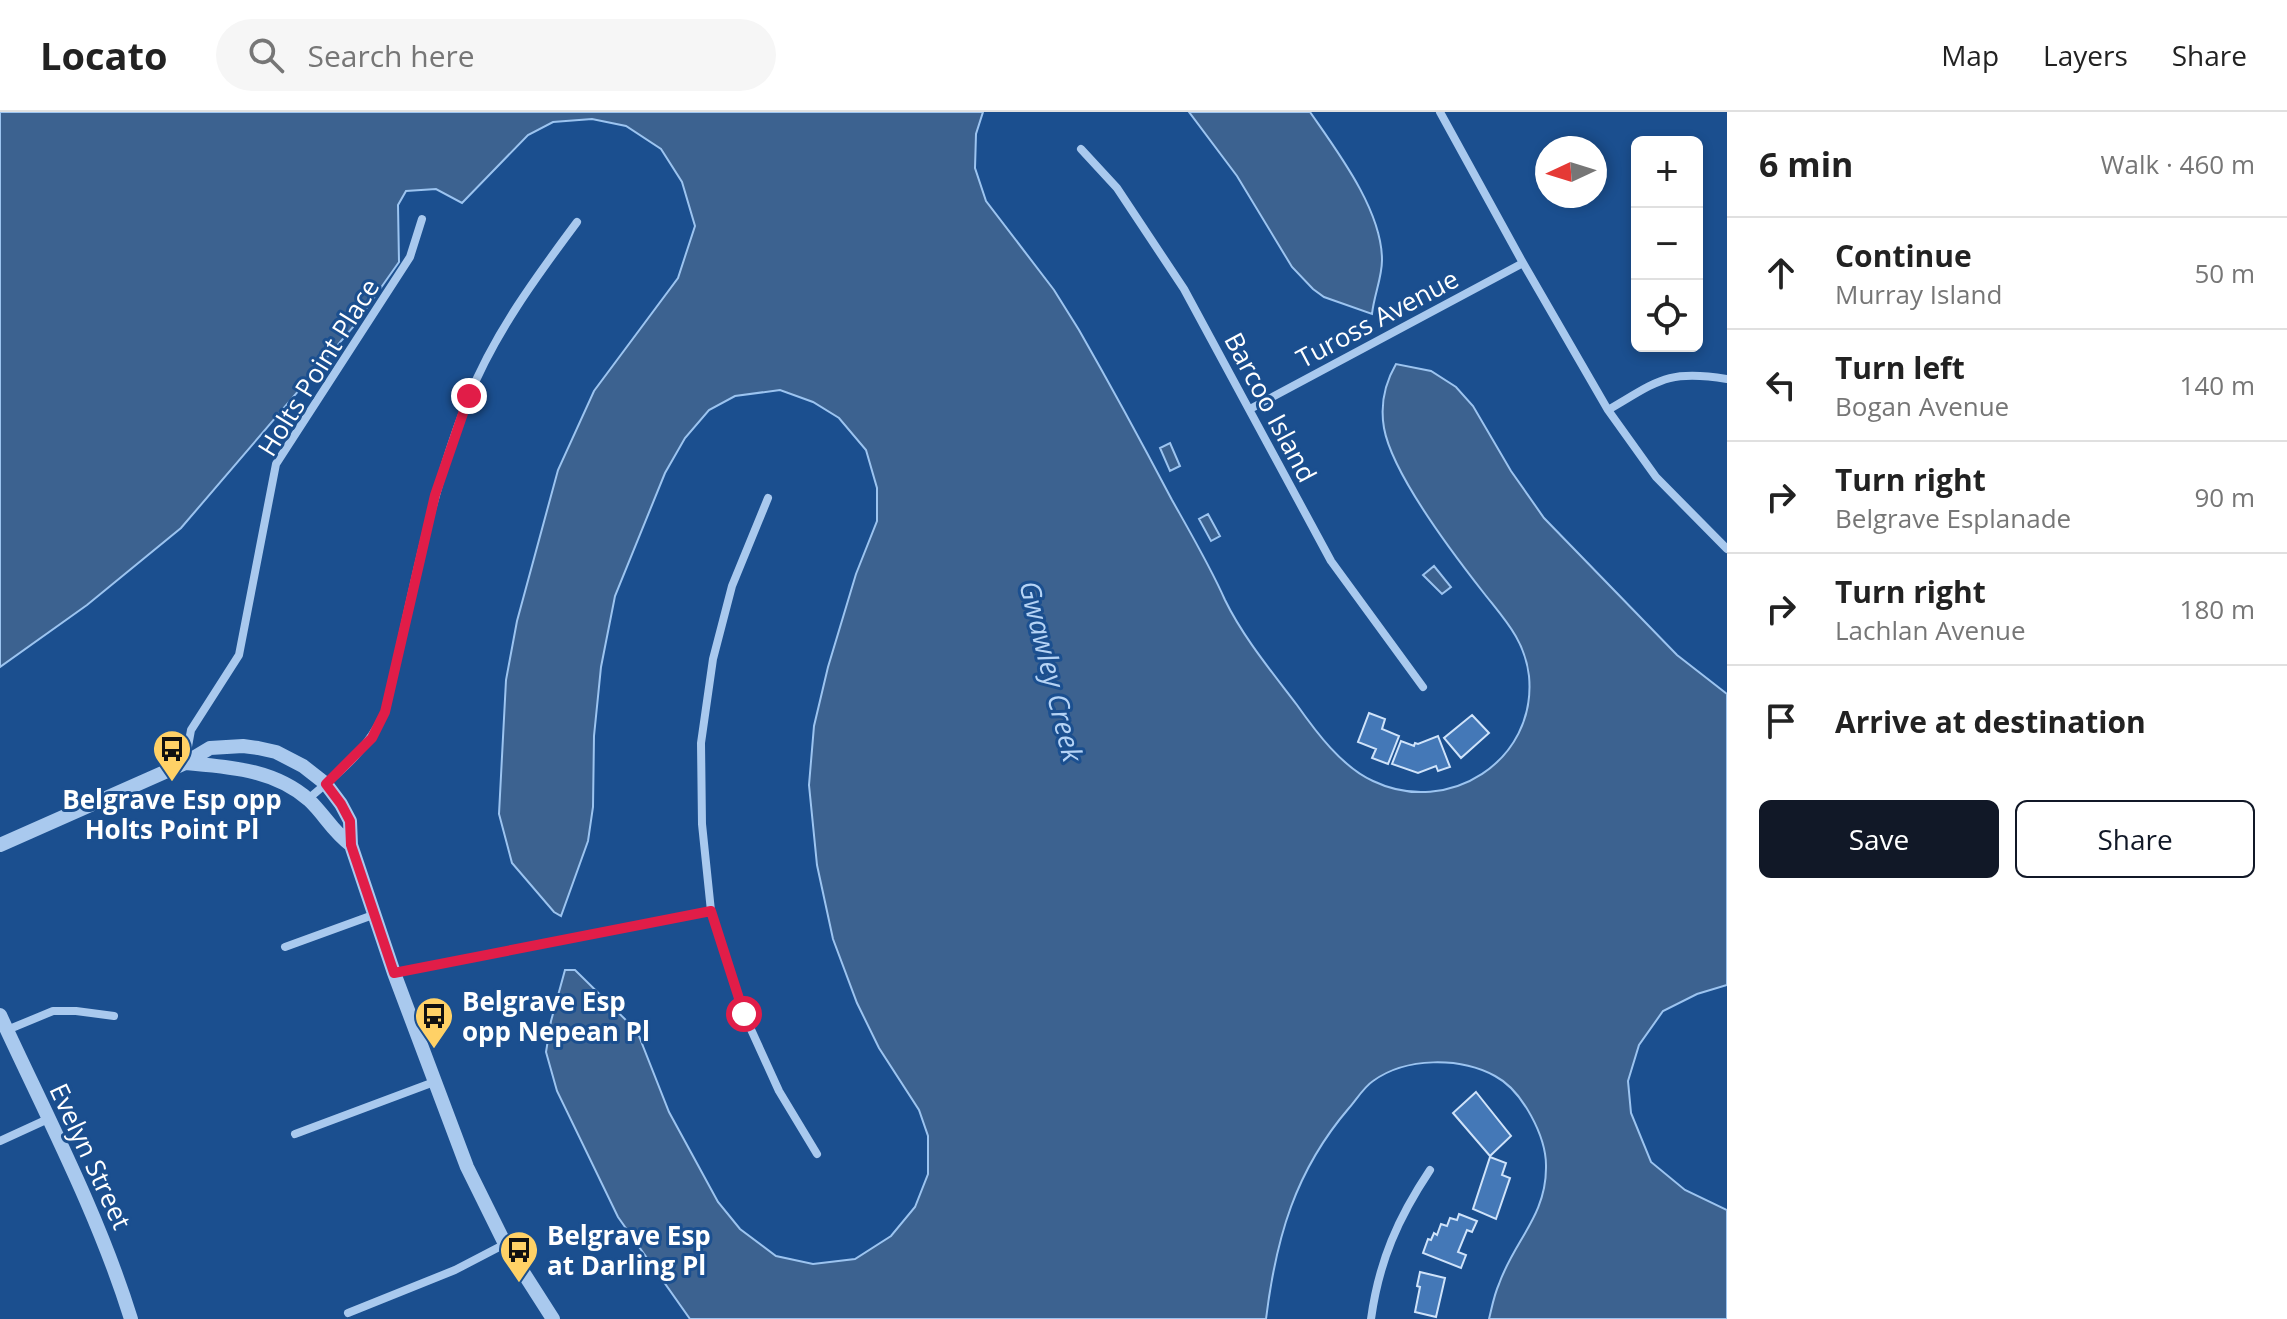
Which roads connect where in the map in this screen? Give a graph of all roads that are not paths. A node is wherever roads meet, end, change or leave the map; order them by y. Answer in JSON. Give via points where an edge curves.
{"nodes":[{"id":1,"x":1440,"y":112,"type":"edge"},
{"id":2,"x":1081,"y":149,"type":"dead end"},
{"id":3,"x":422,"y":219,"type":"dead end"},
{"id":4,"x":577,"y":222,"type":"dead end"},
{"id":5,"x":1523,"y":263,"type":"junction"},
{"id":6,"x":1727,"y":379,"type":"edge"},
{"id":7,"x":1250,"y":409,"type":"junction"},
{"id":8,"x":1608,"y":410,"type":"junction"},
{"id":9,"x":768,"y":498,"type":"dead end"},
{"id":10,"x":1727,"y":549,"type":"edge"},
{"id":11,"x":1423,"y":687,"type":"dead end"},
{"id":12,"x":185,"y":763,"type":"junction"},
{"id":13,"x":326,"y":784,"type":"junction"},
{"id":14,"x":308,"y":799,"type":"junction"},
{"id":15,"x":0,"y":845,"type":"edge"},
{"id":16,"x":351,"y":845,"type":"junction"},
{"id":17,"x":711,"y":911,"type":"junction"},
{"id":18,"x":373,"y":915,"type":"junction"},
{"id":19,"x":285,"y":947,"type":"dead end"},
{"id":20,"x":394,"y":973,"type":"junction"},
{"id":21,"x":0,"y":1015,"type":"edge"},
{"id":22,"x":114,"y":1016,"type":"dead end"},
{"id":23,"x":7,"y":1030,"type":"junction"},
{"id":24,"x":434,"y":1082,"type":"junction"},
{"id":25,"x":48,"y":1119,"type":"junction"},
{"id":26,"x":295,"y":1134,"type":"dead end"},
{"id":27,"x":0,"y":1141,"type":"edge"},
{"id":28,"x":817,"y":1154,"type":"dead end"},
{"id":29,"x":1430,"y":1170,"type":"dead end"},
{"id":30,"x":505,"y":1244,"type":"junction"},
{"id":31,"x":348,"y":1313,"type":"dead end"},
{"id":32,"x":131,"y":1319,"type":"edge"},
{"id":33,"x":553,"y":1319,"type":"edge"},
{"id":34,"x":1371,"y":1319,"type":"edge"}],
"edges":[{"from":1,"to":5,"type":"street"},
{"from":2,"to":7,"type":"street","name":"Barcoo Island","via":[[1117,188],[1184,289]]},
{"from":3,"to":12,"type":"street","name":"Holts Point Place","via":[[410,257],[276,464],[239,655],[191,730]]},
{"from":4,"to":13,"type":"street","via":[[519,300],[469,396],[435,495],[385,712],[372,738]]},
{"from":5,"to":7,"type":"street","name":"Tuross Avenue"},
{"from":5,"to":8,"type":"street"},
{"from":6,"to":8,"type":"street","via":[[1666,377]]},
{"from":7,"to":11,"type":"street","name":"Barcoo Island","via":[[1331,561]]},
{"from":8,"to":10,"type":"street","via":[[1656,477]]},
{"from":9,"to":17,"type":"street","via":[[732,586],[701,743]]},
{"from":12,"to":13,"type":"street","via":[[210,748],[258,748],[294,760]]},
{"from":12,"to":14,"type":"street","via":[[263,774]]},
{"from":12,"to":15,"type":"street"},
{"from":13,"to":14,"type":"street"},
{"from":13,"to":16,"type":"street","via":[[350,821]]},
{"from":14,"to":16,"type":"street","via":[[335,834]]},
{"from":16,"to":18,"type":"street"},
{"from":17,"to":20,"type":"street"},
{"from":17,"to":28,"type":"street","via":[[744,1014],[779,1091]]},
{"from":18,"to":19,"type":"street"},
{"from":18,"to":20,"type":"street"},
{"from":20,"to":24,"type":"street"},
{"from":21,"to":23,"type":"street","name":"Evelyn Street"},
{"from":22,"to":23,"type":"street","via":[[53,1011]]},
{"from":23,"to":25,"type":"street","name":"Evelyn Street"},
{"from":24,"to":26,"type":"street"},
{"from":24,"to":30,"type":"street"},
{"from":25,"to":27,"type":"street"},
{"from":25,"to":32,"type":"street","name":"Evelyn Street","via":[[104,1240]]},
{"from":29,"to":34,"type":"street","via":[[1383,1257]]},
{"from":30,"to":31,"type":"street"},
{"from":30,"to":33,"type":"street"}]}
